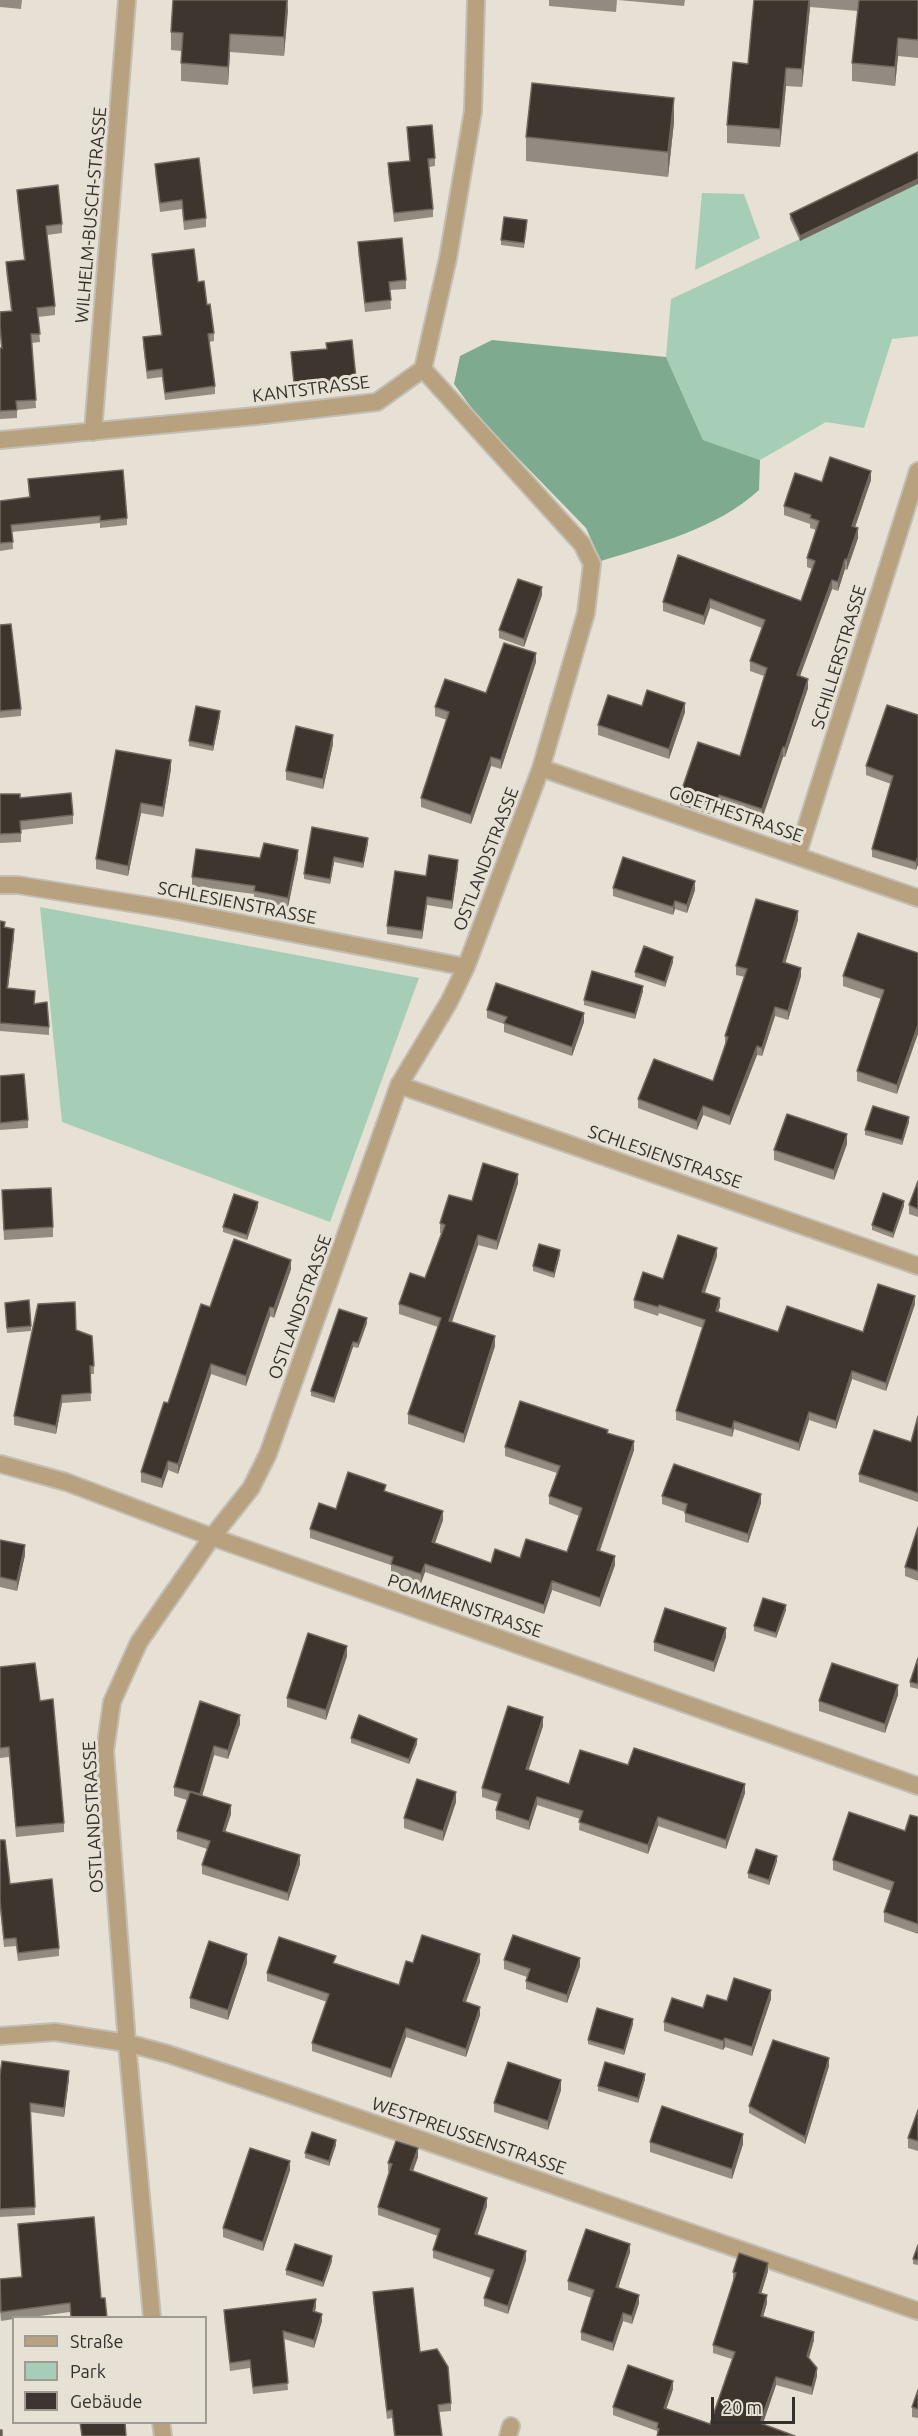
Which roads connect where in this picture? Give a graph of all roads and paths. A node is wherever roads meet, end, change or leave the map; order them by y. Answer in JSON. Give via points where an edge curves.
{"nodes":[{"id":1,"x":128,"y":0,"type":"edge"},
{"id":2,"x":476,"y":0,"type":"edge"},
{"id":3,"x":423,"y":369,"type":"junction"},
{"id":4,"x":93,"y":432,"type":"junction"},
{"id":5,"x":0,"y":440,"type":"edge"},
{"id":6,"x":918,"y":471,"type":"edge"},
{"id":7,"x":541,"y":768,"type":"junction"},
{"id":8,"x":797,"y":856,"type":"junction"},
{"id":9,"x":0,"y":885,"type":"edge"},
{"id":10,"x":918,"y":898,"type":"edge"},
{"id":11,"x":466,"y":968,"type":"junction"},
{"id":12,"x":399,"y":1085,"type":"junction"},
{"id":13,"x":918,"y":1266,"type":"edge"},
{"id":14,"x":0,"y":1464,"type":"edge"},
{"id":15,"x":212,"y":1537,"type":"junction"},
{"id":16,"x":918,"y":1786,"type":"edge"},
{"id":17,"x":0,"y":2036,"type":"edge"},
{"id":18,"x":127,"y":2043,"type":"junction"},
{"id":19,"x":918,"y":2311,"type":"edge"},
{"id":20,"x":152,"y":2316,"type":"edge"}],
"edges":[{"from":1,"to":4,"type":"street","name":"WILHELM-BUSCH-STRASSE"},
{"from":2,"to":3,"type":"street","via":[[473,111],[448,258]]},
{"from":3,"to":4,"type":"street","name":"KANTSTRASSE","via":[[377,402]]},
{"from":3,"to":7,"type":"street","name":"OSTLANDSTRASSE","via":[[590,555],[592,573],[585,614]]},
{"from":4,"to":5,"type":"street","name":"KANTSTRASSE"},
{"from":6,"to":8,"type":"street","name":"SCHILLERSTRASSE"},
{"from":7,"to":8,"type":"street","name":"GOETHESTRASSE"},
{"from":7,"to":11,"type":"street","name":"OSTLANDSTRASSE"},
{"from":8,"to":10,"type":"street","name":"GOETHESTRASSE"},
{"from":9,"to":11,"type":"street","name":"SCHLESIENSTRASSE","via":[[168,909]]},
{"from":11,"to":12,"type":"street","name":"OSTLANDSTRASSE"},
{"from":12,"to":13,"type":"street","name":"SCHLESIENSTRASSE"},
{"from":12,"to":15,"type":"street","name":"OSTLANDSTRASSE","via":[[268,1454],[251,1488]]},
{"from":14,"to":15,"type":"street","name":"POMMERNSTRASSE","via":[[66,1482]]},
{"from":15,"to":16,"type":"street","name":"POMMERNSTRASSE"},
{"from":15,"to":18,"type":"street","name":"OSTLANDSTRASSE","via":[[139,1642],[112,1702],[105,1751]]},
{"from":17,"to":18,"type":"street","name":"WESTPREUSSENSTRASSE","via":[[55,2032]]},
{"from":18,"to":19,"type":"street","name":"WESTPREUSSENSTRASSE","via":[[297,2097]]},
{"from":18,"to":20,"type":"street","name":"OSTLANDSTRASSE"}]}
